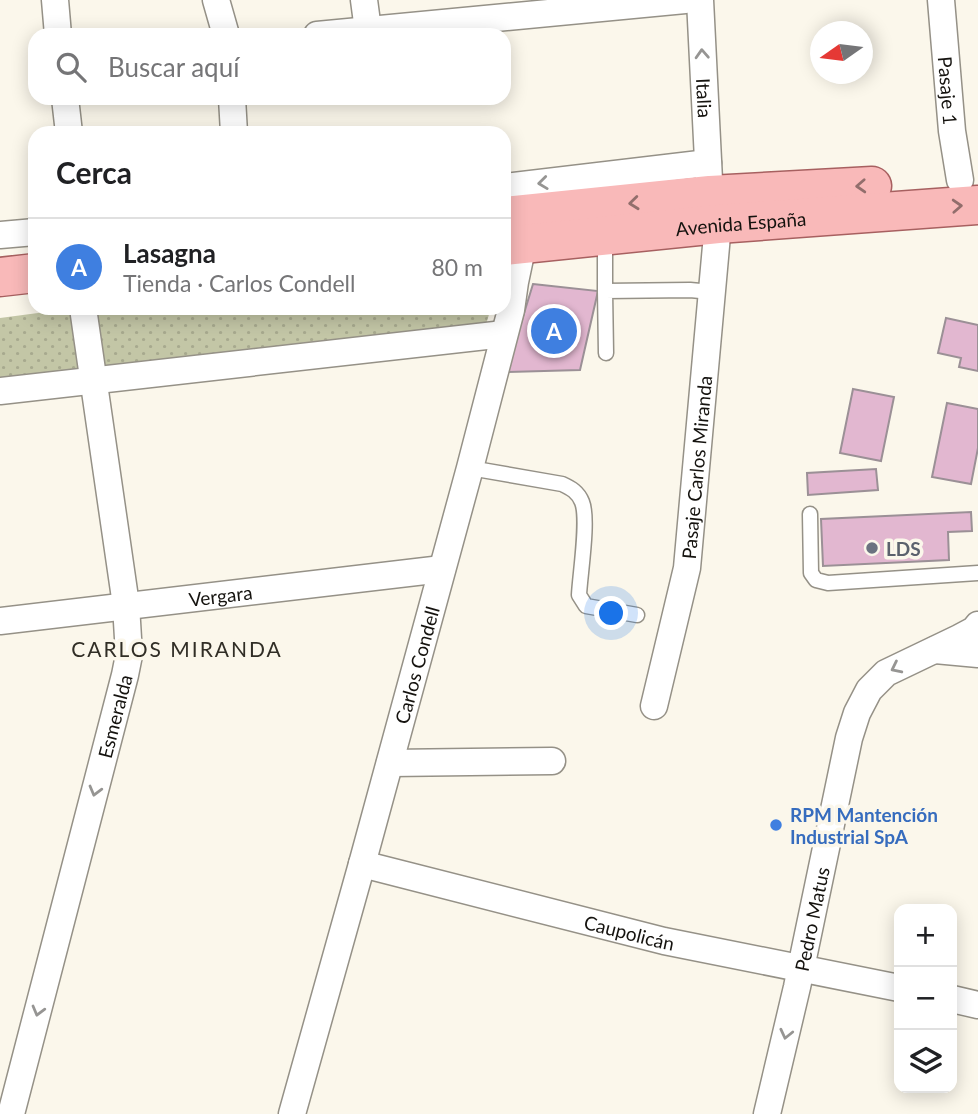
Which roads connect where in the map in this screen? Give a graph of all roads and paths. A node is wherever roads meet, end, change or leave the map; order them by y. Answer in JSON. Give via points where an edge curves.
{"nodes":[{"id":1,"x":55,"y":0,"type":"edge"},
{"id":2,"x":216,"y":0,"type":"edge"},
{"id":3,"x":364,"y":0,"type":"edge"},
{"id":4,"x":685,"y":0,"type":"edge"},
{"id":5,"x":700,"y":0,"type":"edge"},
{"id":6,"x":942,"y":0,"type":"edge"},
{"id":7,"x":527,"y":8,"type":"edge"},
{"id":8,"x":57,"y":28,"type":"edge"},
{"id":9,"x":224,"y":28,"type":"edge"},
{"id":10,"x":368,"y":28,"type":"edge"},
{"id":11,"x":382,"y":28,"type":"edge"},
{"id":12,"x":66,"y":105,"type":"edge"},
{"id":13,"x":232,"y":105,"type":"edge"},
{"id":14,"x":68,"y":126,"type":"edge"},
{"id":15,"x":234,"y":126,"type":"edge"},
{"id":16,"x":972,"y":188,"type":"edge"},
{"id":17,"x":712,"y":194,"type":"junction"},
{"id":18,"x":512,"y":221,"type":"edge"},
{"id":19,"x":28,"y":232,"type":"edge"},
{"id":20,"x":0,"y":234,"type":"edge"},
{"id":21,"x":605,"y":235,"type":"junction"},
{"id":22,"x":28,"y":274,"type":"edge"},
{"id":23,"x":0,"y":278,"type":"edge"},
{"id":24,"x":605,"y":291,"type":"junction"},
{"id":25,"x":711,"y":292,"type":"junction"},
{"id":26,"x":28,"y":296,"type":"edge"},
{"id":27,"x":0,"y":298,"type":"edge"},
{"id":28,"x":511,"y":310,"type":"edge"},
{"id":29,"x":84,"y":315,"type":"edge"},
{"id":30,"x":510,"y":315,"type":"edge"},
{"id":31,"x":504,"y":334,"type":"junction"},
{"id":32,"x":607,"y":353,"type":"dead end"},
{"id":33,"x":93,"y":380,"type":"junction"},
{"id":34,"x":0,"y":391,"type":"edge"},
{"id":35,"x":470,"y":468,"type":"junction"},
{"id":36,"x":810,"y":514,"type":"dead end"},
{"id":37,"x":442,"y":569,"type":"junction"},
{"id":38,"x":978,"y":573,"type":"edge"},
{"id":39,"x":126,"y":605,"type":"junction"},
{"id":40,"x":637,"y":615,"type":"dead end"},
{"id":41,"x":0,"y":621,"type":"edge"},
{"id":42,"x":978,"y":625,"type":"edge"},
{"id":43,"x":935,"y":650,"type":"junction"},
{"id":44,"x":978,"y":654,"type":"edge"},
{"id":45,"x":654,"y":706,"type":"dead end"},
{"id":46,"x":552,"y":761,"type":"dead end"},
{"id":47,"x":390,"y":763,"type":"junction"},
{"id":48,"x":362,"y":864,"type":"junction"},
{"id":49,"x":801,"y":967,"type":"junction"},
{"id":50,"x":894,"y":987,"type":"edge"},
{"id":51,"x":957,"y":1000,"type":"edge"},
{"id":52,"x":978,"y":1005,"type":"edge"},
{"id":53,"x":11,"y":1114,"type":"edge"},
{"id":54,"x":292,"y":1114,"type":"edge"},
{"id":55,"x":767,"y":1114,"type":"edge"}],
"edges":[{"from":1,"to":8,"type":"street"},
{"from":2,"to":9,"type":"street"},
{"from":3,"to":10,"type":"street"},
{"from":4,"to":7,"type":"street"},
{"from":17,"to":5,"type":"street","name":"Italia","one_way":true},
{"from":6,"to":16,"type":"street","name":"Pasaje 1","via":[[952,131]]},
{"from":7,"to":11,"type":"street"},
{"from":12,"to":14,"type":"street"},
{"from":13,"to":15,"type":"street"},
{"from":16,"to":17,"type":"main road","name":"Avenida España"},
{"from":17,"to":18,"type":"main road","name":"Avenida España","one_way":true},
{"from":17,"to":21,"type":"main road","name":"Avenida España"},
{"from":17,"to":25,"type":"street","name":"Pasaje Carlos Miranda"},
{"from":18,"to":21,"type":"main road","name":"Avenida España"},
{"from":18,"to":28,"type":"street","name":"Carlos Condell"},
{"from":19,"to":20,"type":"street"},
{"from":21,"to":24,"type":"lane"},
{"from":22,"to":23,"type":"main road"},
{"from":24,"to":25,"type":"lane"},
{"from":24,"to":32,"type":"lane"},
{"from":25,"to":45,"type":"street","name":"Pasaje Carlos Miranda","via":[[687,568]]},
{"from":26,"to":27,"type":"main road"},
{"from":29,"to":33,"type":"street","name":"Esmeralda"},
{"from":30,"to":31,"type":"street","name":"Carlos Condell"},
{"from":31,"to":33,"type":"street"},
{"from":31,"to":35,"type":"street","name":"Carlos Condell"},
{"from":33,"to":34,"type":"street"},
{"from":33,"to":39,"type":"street","name":"Esmeralda"},
{"from":35,"to":37,"type":"street","name":"Carlos Condell"},
{"from":35,"to":40,"type":"lane","via":[[573,489],[585,518],[581,601],[586,606]]},
{"from":36,"to":38,"type":"lane","via":[[811,573],[816,580],[828,583]]},
{"from":37,"to":39,"type":"street","name":"Vergara"},
{"from":37,"to":47,"type":"street","name":"Carlos Condell"},
{"from":39,"to":41,"type":"street","name":"Vergara"},
{"from":39,"to":53,"type":"street","name":"Esmeralda","one_way":true,"via":[[129,641],[125,675]]},
{"from":42,"to":43,"type":"street","name":"Pedro Matus"},
{"from":43,"to":44,"type":"street"},
{"from":43,"to":49,"type":"street","name":"Pedro Matus","one_way":true,"via":[[886,673],[869,690],[858,713]]},
{"from":46,"to":47,"type":"street"},
{"from":47,"to":48,"type":"street","name":"Carlos Condell"},
{"from":48,"to":49,"type":"street","name":"Caupolicán","via":[[626,932]]},
{"from":48,"to":54,"type":"street","name":"Carlos Condell"},
{"from":49,"to":50,"type":"street","name":"Caupolicán"},
{"from":49,"to":55,"type":"street","name":"Pedro Matus","one_way":true},
{"from":51,"to":52,"type":"street"}]}
